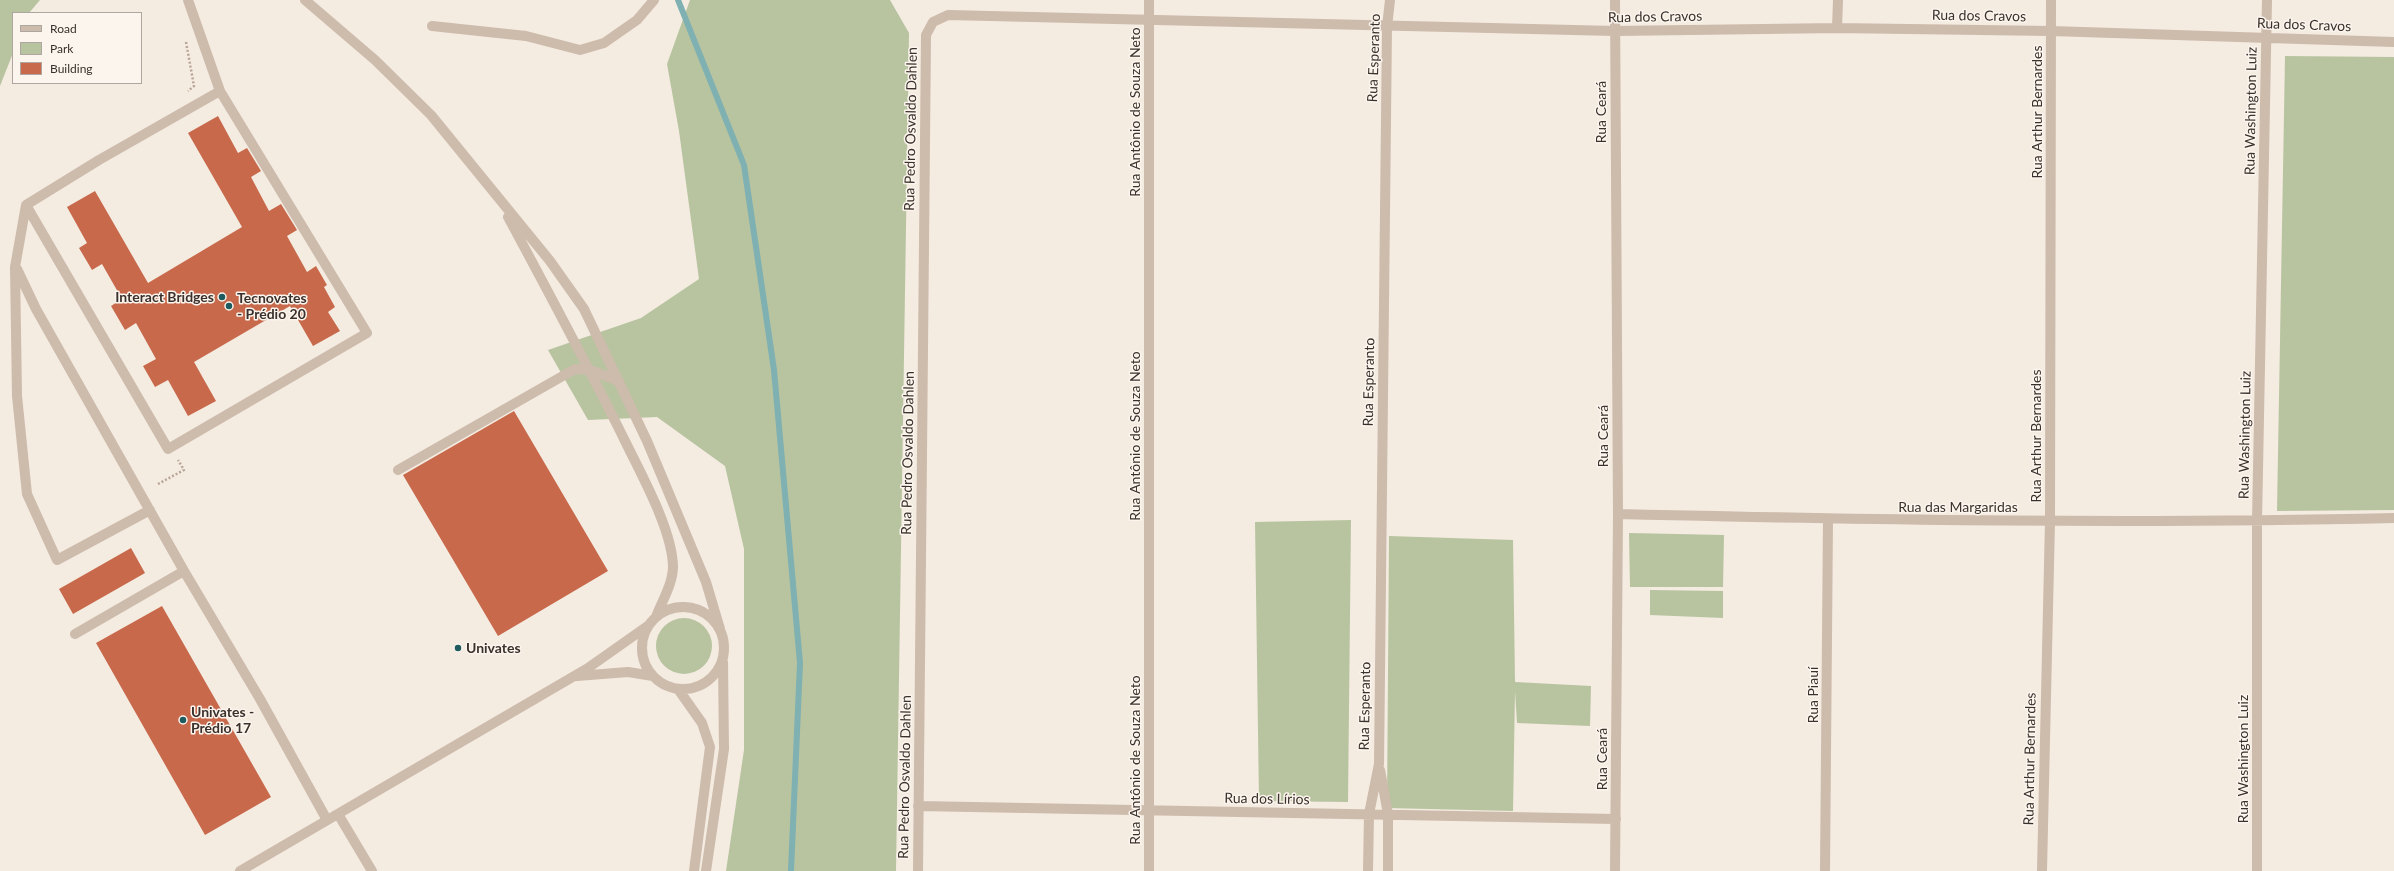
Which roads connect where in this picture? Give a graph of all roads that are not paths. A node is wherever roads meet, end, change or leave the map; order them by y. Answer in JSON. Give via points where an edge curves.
{"nodes":[{"id":1,"x":188,"y":0,"type":"edge"},
{"id":2,"x":192,"y":0,"type":"edge"},
{"id":3,"x":305,"y":0,"type":"edge"},
{"id":4,"x":654,"y":0,"type":"edge"},
{"id":5,"x":1149,"y":0,"type":"edge"},
{"id":6,"x":1390,"y":0,"type":"edge"},
{"id":7,"x":1615,"y":0,"type":"edge"},
{"id":8,"x":1838,"y":0,"type":"edge"},
{"id":9,"x":2051,"y":0,"type":"edge"},
{"id":10,"x":2267,"y":0,"type":"edge"},
{"id":11,"x":190,"y":11,"type":"junction"},
{"id":12,"x":1149,"y":20,"type":"junction"},
{"id":13,"x":432,"y":26,"type":"dead end"},
{"id":14,"x":1387,"y":27,"type":"junction"},
{"id":15,"x":1837,"y":28,"type":"junction"},
{"id":16,"x":1615,"y":31,"type":"junction"},
{"id":17,"x":2051,"y":31,"type":"junction"},
{"id":18,"x":926,"y":35,"type":"joint"},
{"id":19,"x":2267,"y":38,"type":"junction"},
{"id":20,"x":2394,"y":42,"type":"edge"},
{"id":21,"x":220,"y":91,"type":"junction"},
{"id":22,"x":497,"y":196,"type":"junction"},
{"id":23,"x":26,"y":205,"type":"junction"},
{"id":24,"x":16,"y":267,"type":"junction"},
{"id":25,"x":590,"y":370,"type":"junction"},
{"id":26,"x":619,"y":381,"type":"junction"},
{"id":27,"x":398,"y":470,"type":"dead end"},
{"id":28,"x":150,"y":510,"type":"junction"},
{"id":29,"x":1618,"y":514,"type":"junction"},
{"id":30,"x":2394,"y":518,"type":"edge"},
{"id":31,"x":1828,"y":519,"type":"junction"},
{"id":32,"x":2050,"y":521,"type":"junction"},
{"id":33,"x":2257,"y":521,"type":"junction"},
{"id":34,"x":184,"y":572,"type":"junction"},
{"id":35,"x":656,"y":617,"type":"junction"},
{"id":36,"x":649,"y":625,"type":"junction"},
{"id":37,"x":720,"y":629,"type":"junction"},
{"id":38,"x":75,"y":634,"type":"dead end"},
{"id":39,"x":723,"y":661,"type":"junction"},
{"id":40,"x":653,"y":676,"type":"junction"},
{"id":41,"x":574,"y":677,"type":"junction"},
{"id":42,"x":678,"y":689,"type":"junction"},
{"id":43,"x":1379,"y":764,"type":"junction"},
{"id":44,"x":918,"y":806,"type":"junction"},
{"id":45,"x":1149,"y":812,"type":"junction"},
{"id":46,"x":338,"y":814,"type":"junction"},
{"id":47,"x":1369,"y":814,"type":"junction"},
{"id":48,"x":1388,"y":814,"type":"junction"},
{"id":49,"x":1616,"y":819,"type":"junction"},
{"id":50,"x":327,"y":820,"type":"junction"},
{"id":51,"x":240,"y":871,"type":"edge"},
{"id":52,"x":372,"y":871,"type":"edge"},
{"id":53,"x":694,"y":871,"type":"edge"},
{"id":54,"x":706,"y":871,"type":"edge"},
{"id":55,"x":918,"y":871,"type":"edge"},
{"id":56,"x":1149,"y":871,"type":"edge"},
{"id":57,"x":1368,"y":871,"type":"edge"},
{"id":58,"x":1388,"y":871,"type":"edge"},
{"id":59,"x":1615,"y":871,"type":"edge"},
{"id":60,"x":1825,"y":871,"type":"edge"},
{"id":61,"x":2042,"y":871,"type":"edge"},
{"id":62,"x":2257,"y":871,"type":"edge"}],
"edges":[{"from":1,"to":11,"type":"street"},
{"from":2,"to":11,"type":"street"},
{"from":3,"to":22,"type":"street","via":[[375,60],[430,115]]},
{"from":4,"to":13,"type":"street","via":[[637,20],[604,43],[580,50],[526,36]]},
{"from":5,"to":12,"type":"street","name":"Rua Antônio de Souza Neto"},
{"from":6,"to":14,"type":"street","name":"Rua Esperanto"},
{"from":7,"to":16,"type":"street","name":"Rua Ceará"},
{"from":8,"to":15,"type":"street"},
{"from":9,"to":17,"type":"street","name":"Rua Arthur Bernardes"},
{"from":10,"to":19,"type":"street","name":"Rua Washington Luiz"},
{"from":11,"to":21,"type":"street"},
{"from":12,"to":14,"type":"street","name":"Rua dos Cravos"},
{"from":12,"to":18,"type":"street","name":"Rua dos Cravos","via":[[948,15],[933,22]]},
{"from":12,"to":45,"type":"street","name":"Rua Antônio de Souza Neto"},
{"from":14,"to":16,"type":"street","name":"Rua dos Cravos"},
{"from":14,"to":43,"type":"street","name":"Rua Esperanto"},
{"from":15,"to":16,"type":"street","name":"Rua dos Cravos"},
{"from":15,"to":17,"type":"street","name":"Rua dos Cravos"},
{"from":16,"to":29,"type":"street","name":"Rua Ceará"},
{"from":17,"to":19,"type":"street","name":"Rua dos Cravos"},
{"from":17,"to":32,"type":"street","name":"Rua Arthur Bernardes"},
{"from":18,"to":44,"type":"street","name":"Rua Pedro Osvaldo Dahlen"},
{"from":19,"to":20,"type":"street","name":"Rua dos Cravos"},
{"from":19,"to":33,"type":"street","name":"Rua Washington Luiz"},
{"from":21,"to":23,"type":"street"},
{"from":21,"to":23,"type":"street","via":[[367,333],[168,449]]},
{"from":22,"to":25,"type":"street"},
{"from":22,"to":26,"type":"street","via":[[550,261],[584,309]]},
{"from":23,"to":24,"type":"street"},
{"from":24,"to":28,"type":"street","via":[[36,309]]},
{"from":24,"to":28,"type":"street","via":[[16,396],[27,494],[57,560]]},
{"from":25,"to":26,"type":"street"},
{"from":25,"to":27,"type":"street","via":[[575,369]]},
{"from":25,"to":35,"type":"street","via":[[647,487],[666,533],[673,566],[670,585]]},
{"from":26,"to":37,"type":"street","via":[[704,575]]},
{"from":28,"to":34,"type":"street"},
{"from":29,"to":31,"type":"street","name":"Rua das Margaridas"},
{"from":29,"to":49,"type":"street","name":"Rua Ceará"},
{"from":30,"to":33,"type":"street","name":"Rua das Margaridas"},
{"from":31,"to":32,"type":"street","name":"Rua das Margaridas"},
{"from":31,"to":60,"type":"street","name":"Rua Piauí"},
{"from":32,"to":33,"type":"street","name":"Rua das Margaridas"},
{"from":32,"to":61,"type":"street","name":"Rua Arthur Bernardes"},
{"from":33,"to":62,"type":"street","name":"Rua Washington Luiz"},
{"from":34,"to":38,"type":"street"},
{"from":34,"to":50,"type":"street","via":[[260,699]]},
{"from":35,"to":36,"type":"street"},
{"from":35,"to":37,"type":"street","via":[[675,607],[686,606],[706,613]]},
{"from":36,"to":40,"type":"street","via":[[642,646],[646,667]]},
{"from":36,"to":41,"type":"street"},
{"from":37,"to":39,"type":"street","via":[[724,640]]},
{"from":39,"to":42,"type":"street","via":[[712,679],[692,689]]},
{"from":39,"to":54,"type":"street","via":[[724,750]]},
{"from":40,"to":41,"type":"street","via":[[628,672]]},
{"from":40,"to":42,"type":"street","via":[[661,683]]},
{"from":41,"to":46,"type":"street"},
{"from":42,"to":53,"type":"street","via":[[702,723],[710,747]]},
{"from":43,"to":47,"type":"street","name":"Rua Esperanto"},
{"from":43,"to":48,"type":"street","name":"Rua Esperanto"},
{"from":44,"to":45,"type":"street","name":"Rua dos Lírios"},
{"from":44,"to":55,"type":"street","name":"Rua Pedro Osvaldo Dahlen"},
{"from":45,"to":47,"type":"street","name":"Rua dos Lírios"},
{"from":45,"to":56,"type":"street","name":"Rua Antônio de Souza Neto"},
{"from":46,"to":50,"type":"street"},
{"from":46,"to":52,"type":"street"},
{"from":47,"to":48,"type":"street","name":"Rua dos Lírios"},
{"from":47,"to":57,"type":"street","name":"Rua Esperanto"},
{"from":48,"to":49,"type":"street","name":"Rua dos Lírios"},
{"from":48,"to":58,"type":"street","name":"Rua Esperanto"},
{"from":49,"to":59,"type":"street","name":"Rua Ceará"},
{"from":50,"to":51,"type":"street"}]}
